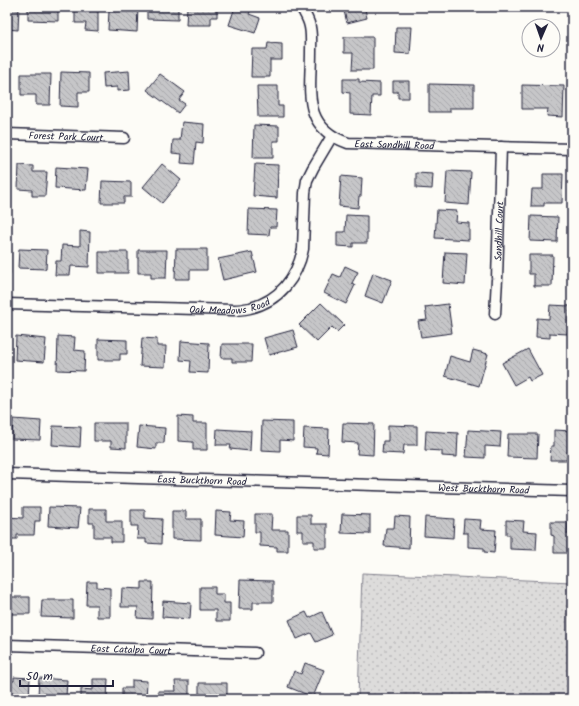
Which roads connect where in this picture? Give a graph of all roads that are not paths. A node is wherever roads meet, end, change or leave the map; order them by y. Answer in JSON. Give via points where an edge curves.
{"nodes":[{"id":1,"x":301,"y":7,"type":"edge"},
{"id":2,"x":7,"y":134,"type":"edge"},
{"id":3,"x":332,"y":136,"type":"junction"},
{"id":4,"x":124,"y":138,"type":"dead end"},
{"id":5,"x":501,"y":147,"type":"junction"},
{"id":6,"x":572,"y":149,"type":"edge"},
{"id":7,"x":7,"y":304,"type":"edge"},
{"id":8,"x":495,"y":314,"type":"dead end"},
{"id":9,"x":7,"y":474,"type":"edge"},
{"id":10,"x":396,"y":485,"type":"joint"},
{"id":11,"x":572,"y":491,"type":"edge"},
{"id":12,"x":7,"y":645,"type":"edge"},
{"id":13,"x":255,"y":653,"type":"dead end"}],
"edges":[{"from":1,"to":3,"type":"street","name":"East Sandhill Road","via":[[310,31],[311,102],[314,115],[321,127]]},
{"from":2,"to":4,"type":"street","name":"Forest Park Court"},
{"from":3,"to":5,"type":"street","name":"East Sandhill Road","via":[[348,143]]},
{"from":3,"to":7,"type":"street","name":"Oak Meadows Road","via":[[307,180],[301,258],[288,284],[267,301],[248,309],[234,310]]},
{"from":5,"to":6,"type":"street","name":"East Sandhill Road"},
{"from":5,"to":8,"type":"street","name":"Sandhill Court"},
{"from":9,"to":10,"type":"street","name":"East Buckthorn Road"},
{"from":10,"to":11,"type":"street","name":"West Buckthorn Road"},
{"from":12,"to":13,"type":"street","name":"East Catalpa Court"}]}
